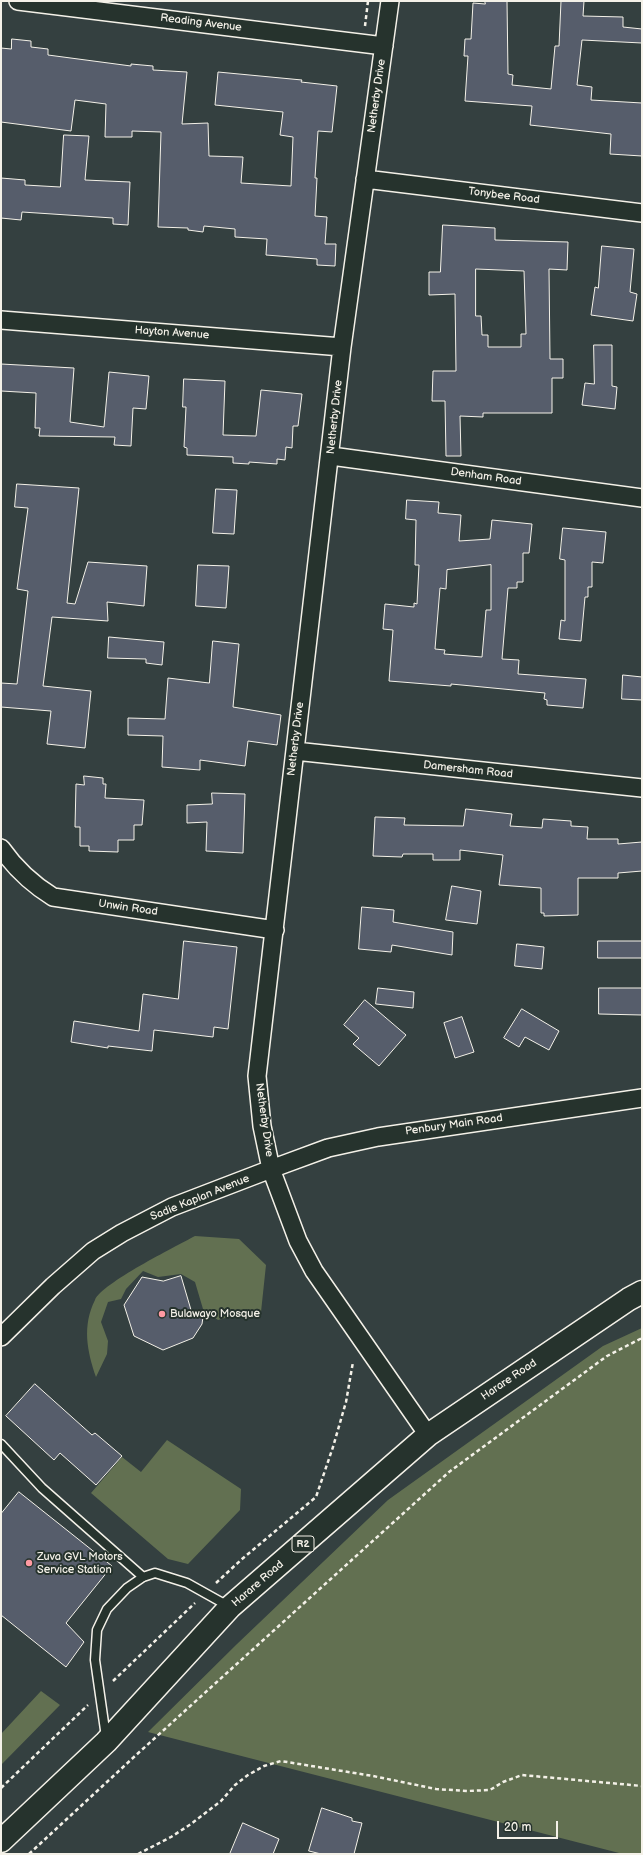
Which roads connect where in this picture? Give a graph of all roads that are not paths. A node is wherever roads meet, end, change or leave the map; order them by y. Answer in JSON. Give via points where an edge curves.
{"nodes":[{"id":1,"x":18,"y":1,"type":"edge"},
{"id":2,"x":390,"y":1,"type":"edge"},
{"id":3,"x":384,"y":46,"type":"junction"},
{"id":4,"x":365,"y":179,"type":"junction"},
{"id":5,"x":642,"y":213,"type":"edge"},
{"id":6,"x":1,"y":320,"type":"edge"},
{"id":7,"x":342,"y":347,"type":"junction"},
{"id":8,"x":331,"y":456,"type":"junction"},
{"id":9,"x":642,"y":498,"type":"edge"},
{"id":10,"x":295,"y":751,"type":"junction"},
{"id":11,"x":642,"y":788,"type":"edge"},
{"id":12,"x":1,"y":848,"type":"edge"},
{"id":13,"x":275,"y":930,"type":"junction"},
{"id":14,"x":642,"y":1098,"type":"edge"},
{"id":15,"x":271,"y":1169,"type":"junction"},
{"id":16,"x":642,"y":1292,"type":"edge"},
{"id":17,"x":1,"y":1337,"type":"edge"},
{"id":18,"x":428,"y":1435,"type":"junction"},
{"id":19,"x":1,"y":1444,"type":"edge"},
{"id":20,"x":143,"y":1577,"type":"junction"},
{"id":21,"x":230,"y":1608,"type":"junction"},
{"id":22,"x":106,"y":1742,"type":"junction"},
{"id":23,"x":1,"y":1840,"type":"edge"}],
"edges":[{"from":1,"to":3,"type":"street","name":"Reading Avenue"},
{"from":2,"to":3,"type":"street","name":"Netherby Drive"},
{"from":3,"to":4,"type":"street","name":"Netherby Drive"},
{"from":4,"to":5,"type":"street","name":"Tonybee Road"},
{"from":4,"to":7,"type":"street","name":"Netherby Drive"},
{"from":6,"to":7,"type":"street","name":"Hayton Avenue"},
{"from":7,"to":8,"type":"street","name":"Netherby Drive"},
{"from":8,"to":9,"type":"street","name":"Denham Road"},
{"from":8,"to":10,"type":"street","name":"Netherby Drive"},
{"from":10,"to":11,"type":"street","name":"Damersham Road"},
{"from":10,"to":13,"type":"street","name":"Netherby Drive"},
{"from":12,"to":13,"type":"street","name":"Unwin Road","via":[[35,886],[53,897]]},
{"from":13,"to":15,"type":"street","name":"Netherby Drive","via":[[258,1076],[262,1126]]},
{"from":14,"to":15,"type":"street","name":"Penbury Main Road","via":[[378,1136],[328,1148]]},
{"from":15,"to":17,"type":"street","name":"Sadie Kaplan Avenue","via":[[172,1207],[93,1251]]},
{"from":15,"to":18,"type":"street","name":"Netherby Drive","via":[[298,1242],[314,1271]]},
{"from":16,"to":18,"type":"highway","name":"Harare Road","number":"R2"},
{"from":18,"to":21,"type":"highway","name":"Harare Road","number":"R2"},
{"from":19,"to":20,"type":"lane","via":[[42,1488]]},
{"from":20,"to":21,"type":"lane","via":[[155,1573],[187,1583]]},
{"from":20,"to":22,"type":"lane","via":[[127,1588],[107,1609],[97,1630],[96,1660]]},
{"from":21,"to":22,"type":"highway","name":"Harare Road","number":"R2"},
{"from":22,"to":23,"type":"highway","name":"Harare Road","number":"R2"}]}
